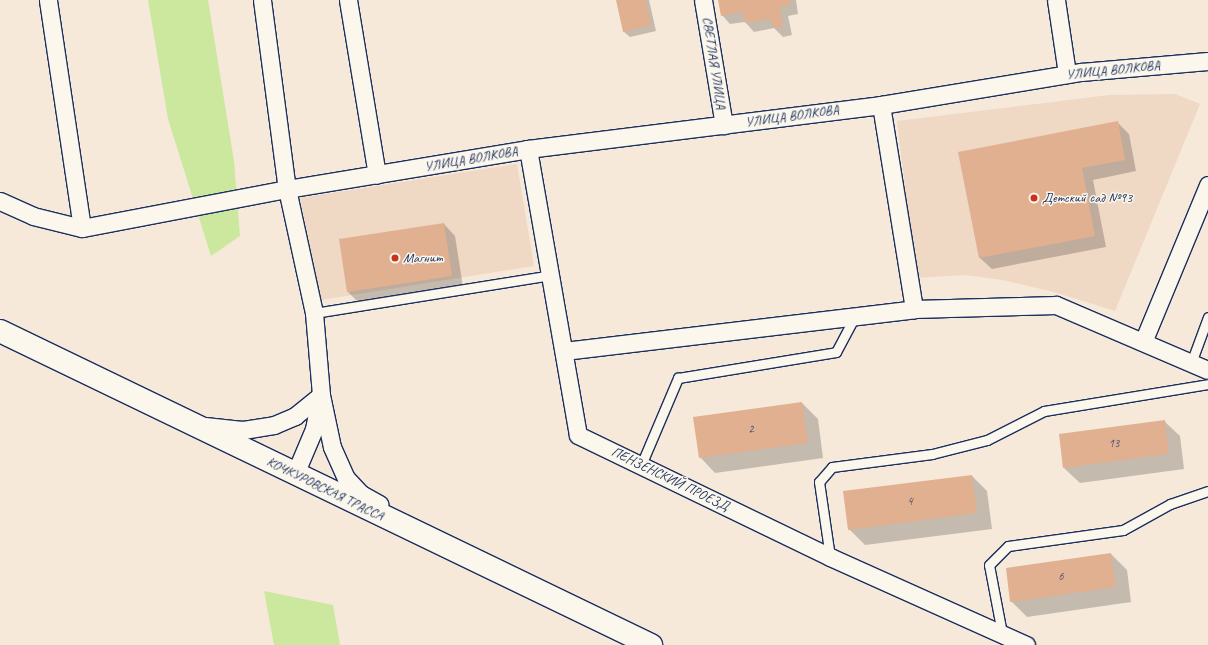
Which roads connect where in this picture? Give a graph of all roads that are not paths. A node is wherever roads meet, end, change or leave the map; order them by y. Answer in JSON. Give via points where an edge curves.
{"nodes":[{"id":1,"x":48,"y":0,"type":"edge"},
{"id":2,"x":262,"y":0,"type":"edge"},
{"id":3,"x":348,"y":0,"type":"edge"},
{"id":4,"x":703,"y":0,"type":"edge"},
{"id":5,"x":1056,"y":0,"type":"edge"},
{"id":6,"x":1208,"y":61,"type":"edge"},
{"id":7,"x":1067,"y":74,"type":"junction"},
{"id":8,"x":881,"y":105,"type":"junction"},
{"id":9,"x":724,"y":125,"type":"junction"},
{"id":10,"x":528,"y":149,"type":"junction"},
{"id":11,"x":377,"y":175,"type":"junction"},
{"id":12,"x":1208,"y":185,"type":"edge"},
{"id":13,"x":287,"y":189,"type":"junction"},
{"id":14,"x":0,"y":201,"type":"edge"},
{"id":15,"x":82,"y":228,"type":"junction"},
{"id":16,"x":551,"y":275,"type":"junction"},
{"id":17,"x":914,"y":309,"type":"junction"},
{"id":18,"x":314,"y":313,"type":"junction"},
{"id":19,"x":854,"y":318,"type":"junction"},
{"id":20,"x":1208,"y":318,"type":"edge"},
{"id":21,"x":0,"y":331,"type":"edge"},
{"id":22,"x":1143,"y":342,"type":"junction"},
{"id":23,"x":564,"y":351,"type":"junction"},
{"id":24,"x":1191,"y":363,"type":"junction"},
{"id":25,"x":1208,"y":370,"type":"edge"},
{"id":26,"x":1208,"y":384,"type":"edge"},
{"id":27,"x":321,"y":395,"type":"junction"},
{"id":28,"x":194,"y":425,"type":"junction"},
{"id":29,"x":641,"y":465,"type":"junction"},
{"id":30,"x":295,"y":474,"type":"junction"},
{"id":31,"x":1208,"y":491,"type":"edge"},
{"id":32,"x":830,"y":557,"type":"junction"},
{"id":33,"x":471,"y":559,"type":"junction"},
{"id":34,"x":1002,"y":634,"type":"junction"},
{"id":35,"x":651,"y":645,"type":"edge"},
{"id":36,"x":1026,"y":645,"type":"edge"}],
"edges":[{"from":1,"to":15,"type":"street"},
{"from":2,"to":13,"type":"street"},
{"from":3,"to":11,"type":"street"},
{"from":4,"to":9,"type":"street","name":"СВЕТЛАЯ УЛИЦА"},
{"from":5,"to":7,"type":"street"},
{"from":6,"to":7,"type":"street","name":"УЛИЦА ВОЛКОВА"},
{"from":7,"to":8,"type":"street","name":"УЛИЦА ВОЛКОВА"},
{"from":8,"to":9,"type":"street","name":"УЛИЦА ВОЛКОВА"},
{"from":8,"to":17,"type":"street"},
{"from":9,"to":10,"type":"street","name":"УЛИЦА ВОЛКОВА"},
{"from":10,"to":11,"type":"street","name":"УЛИЦА ВОЛКОВА"},
{"from":10,"to":16,"type":"street","name":"ПЕНЗЕНСКИЙ ПРОЕЗД"},
{"from":11,"to":13,"type":"street","name":"УЛИЦА ВОЛКОВА"},
{"from":12,"to":22,"type":"street"},
{"from":13,"to":15,"type":"street","name":"УЛИЦА ВОЛКОВА"},
{"from":13,"to":18,"type":"street"},
{"from":14,"to":15,"type":"street","via":[[33,216]]},
{"from":16,"to":18,"type":"lane"},
{"from":16,"to":23,"type":"street","name":"ПЕНЗЕНСКИЙ ПРОЕЗД"},
{"from":17,"to":19,"type":"street"},
{"from":17,"to":22,"type":"street","via":[[1056,305]]},
{"from":18,"to":27,"type":"street"},
{"from":19,"to":23,"type":"street"},
{"from":19,"to":29,"type":"lane","via":[[836,352],[678,378]]},
{"from":20,"to":24,"type":"lane"},
{"from":21,"to":28,"type":"main road","name":"КОЧКУРОВСКАЯ ТРАССА"},
{"from":22,"to":24,"type":"street"},
{"from":23,"to":29,"type":"street","name":"ПЕНЗЕНСКИЙ ПРОЕЗД","via":[[578,435]]},
{"from":24,"to":25,"type":"street"},
{"from":26,"to":32,"type":"lane","via":[[1044,411],[987,440],[932,454],[832,467],[819,482]]},
{"from":27,"to":28,"type":"street","via":[[295,416],[274,425],[243,430]]},
{"from":27,"to":30,"type":"street","via":[[314,429]]},
{"from":27,"to":33,"type":"street","via":[[332,447],[346,478],[361,494]]},
{"from":28,"to":30,"type":"main road","name":"КОЧКУРОВСКАЯ ТРАССА"},
{"from":29,"to":32,"type":"street","name":"ПЕНЗЕНСКИЙ ПРОЕЗД"},
{"from":30,"to":33,"type":"main road","name":"КОЧКУРОВСКАЯ ТРАССА"},
{"from":31,"to":34,"type":"lane","via":[[1170,504],[1122,530],[1008,546],[990,565]]},
{"from":32,"to":34,"type":"street","name":"ПЕНЗЕНСКИЙ ПРОЕЗД"},
{"from":33,"to":35,"type":"main road","name":"КОЧКУРОВСКАЯ ТРАССА"},
{"from":34,"to":36,"type":"street","name":"ПЕНЗЕНСКИЙ ПРОЕЗД"}]}
